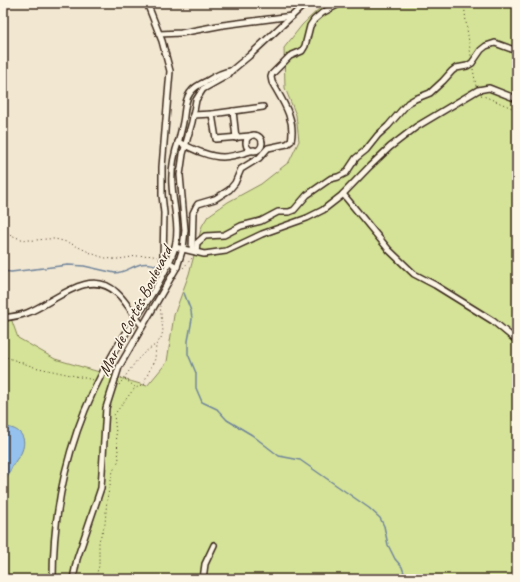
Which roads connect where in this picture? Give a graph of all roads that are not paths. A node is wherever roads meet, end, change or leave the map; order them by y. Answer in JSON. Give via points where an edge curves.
{"nodes":[{"id":1,"x":147,"y":3,"type":"edge"},
{"id":2,"x":306,"y":3,"type":"edge"},
{"id":3,"x":342,"y":3,"type":"edge"},
{"id":4,"x":292,"y":16,"type":"junction"},
{"id":5,"x":159,"y":34,"type":"junction"},
{"id":6,"x":517,"y":51,"type":"edge"},
{"id":7,"x":232,"y":70,"type":"junction"},
{"id":8,"x":193,"y":89,"type":"junction"},
{"id":9,"x":199,"y":94,"type":"junction"},
{"id":10,"x":517,"y":99,"type":"edge"},
{"id":11,"x":263,"y":107,"type":"dead end"},
{"id":12,"x":233,"y":111,"type":"junction"},
{"id":13,"x":212,"y":114,"type":"junction"},
{"id":14,"x":193,"y":115,"type":"junction"},
{"id":15,"x":250,"y":136,"type":"junction"},
{"id":16,"x":236,"y":138,"type":"junction"},
{"id":17,"x":178,"y":142,"type":"junction"},
{"id":18,"x":246,"y":144,"type":"junction"},
{"id":19,"x":186,"y":146,"type":"junction"},
{"id":20,"x":254,"y":150,"type":"junction"},
{"id":21,"x":236,"y":155,"type":"junction"},
{"id":22,"x":343,"y":194,"type":"junction"},
{"id":23,"x":175,"y":247,"type":"junction"},
{"id":24,"x":183,"y":248,"type":"junction"},
{"id":25,"x":194,"y":251,"type":"junction"},
{"id":26,"x":169,"y":262,"type":"junction"},
{"id":27,"x":177,"y":267,"type":"junction"},
{"id":28,"x":3,"y":318,"type":"edge"},
{"id":29,"x":135,"y":318,"type":"junction"},
{"id":30,"x":142,"y":325,"type":"junction"},
{"id":31,"x":517,"y":341,"type":"edge"},
{"id":32,"x":214,"y":546,"type":"dead end"},
{"id":33,"x":53,"y":579,"type":"edge"},
{"id":34,"x":73,"y":579,"type":"edge"},
{"id":35,"x":203,"y":579,"type":"edge"}],
"edges":[{"from":1,"to":5,"type":"street"},
{"from":2,"to":4,"type":"street"},
{"from":3,"to":25,"type":"street","via":[[326,10],[314,20],[310,26],[306,46],[302,51],[290,56],[271,77],[287,109],[291,141],[268,148],[259,158],[241,168],[235,184],[229,190],[215,199],[198,204],[194,213]]},
{"from":4,"to":5,"type":"street"},
{"from":4,"to":7,"type":"street"},
{"from":5,"to":26,"type":"street","via":[[170,71],[162,167],[163,259]]},
{"from":6,"to":25,"type":"street","via":[[495,43],[486,46],[472,63],[456,68],[430,93],[408,103],[356,158],[346,173],[330,179],[307,195],[292,212],[278,212],[224,235],[205,236],[197,243]]},
{"from":7,"to":8,"type":"street","via":[[223,72]]},
{"from":7,"to":9,"type":"street","via":[[225,78]]},
{"from":8,"to":9,"type":"street"},
{"from":8,"to":17,"type":"street","via":[[187,100]]},
{"from":9,"to":14,"type":"street","name":"Mar de Cortés Boulevard"},
{"from":10,"to":22,"type":"street","via":[[490,88],[478,90],[390,147]]},
{"from":11,"to":12,"type":"street"},
{"from":12,"to":13,"type":"street"},
{"from":12,"to":16,"type":"street"},
{"from":13,"to":14,"type":"street"},
{"from":13,"to":16,"type":"street","via":[[216,139]]},
{"from":14,"to":19,"type":"street","name":"Mar de Cortés Boulevard"},
{"from":15,"to":16,"type":"street"},
{"from":15,"to":18,"type":"street"},
{"from":15,"to":20,"type":"street","via":[[257,135],[262,140],[260,147]]},
{"from":17,"to":19,"type":"street"},
{"from":17,"to":23,"type":"street","via":[[171,182],[177,224]]},
{"from":18,"to":20,"type":"street","via":[[249,149]]},
{"from":18,"to":21,"type":"street"},
{"from":19,"to":21,"type":"street","via":[[214,156]]},
{"from":19,"to":24,"type":"street","name":"Mar de Cortés Boulevard","via":[[180,175],[185,230]]},
{"from":20,"to":21,"type":"street"},
{"from":22,"to":25,"type":"street","via":[[323,210],[307,218],[262,234],[226,251],[204,254]]},
{"from":22,"to":31,"type":"street","via":[[389,250],[414,274],[493,321]]},
{"from":23,"to":24,"type":"street"},
{"from":23,"to":26,"type":"street"},
{"from":24,"to":25,"type":"street"},
{"from":24,"to":27,"type":"street","name":"Mar de Cortés Boulevard"},
{"from":26,"to":27,"type":"street"},
{"from":26,"to":29,"type":"street"},
{"from":27,"to":30,"type":"street","name":"Mar de Cortés Boulevard"},
{"from":28,"to":29,"type":"street","via":[[28,313],[75,287],[89,283],[108,287],[116,292]]},
{"from":29,"to":30,"type":"street"},
{"from":29,"to":33,"type":"street","via":[[97,381],[74,438],[54,527]]},
{"from":30,"to":34,"type":"street","name":"Mar de Cortés Boulevard","via":[[119,366],[106,408],[101,488],[77,559]]},
{"from":32,"to":35,"type":"street","via":[[204,564]]}]}
